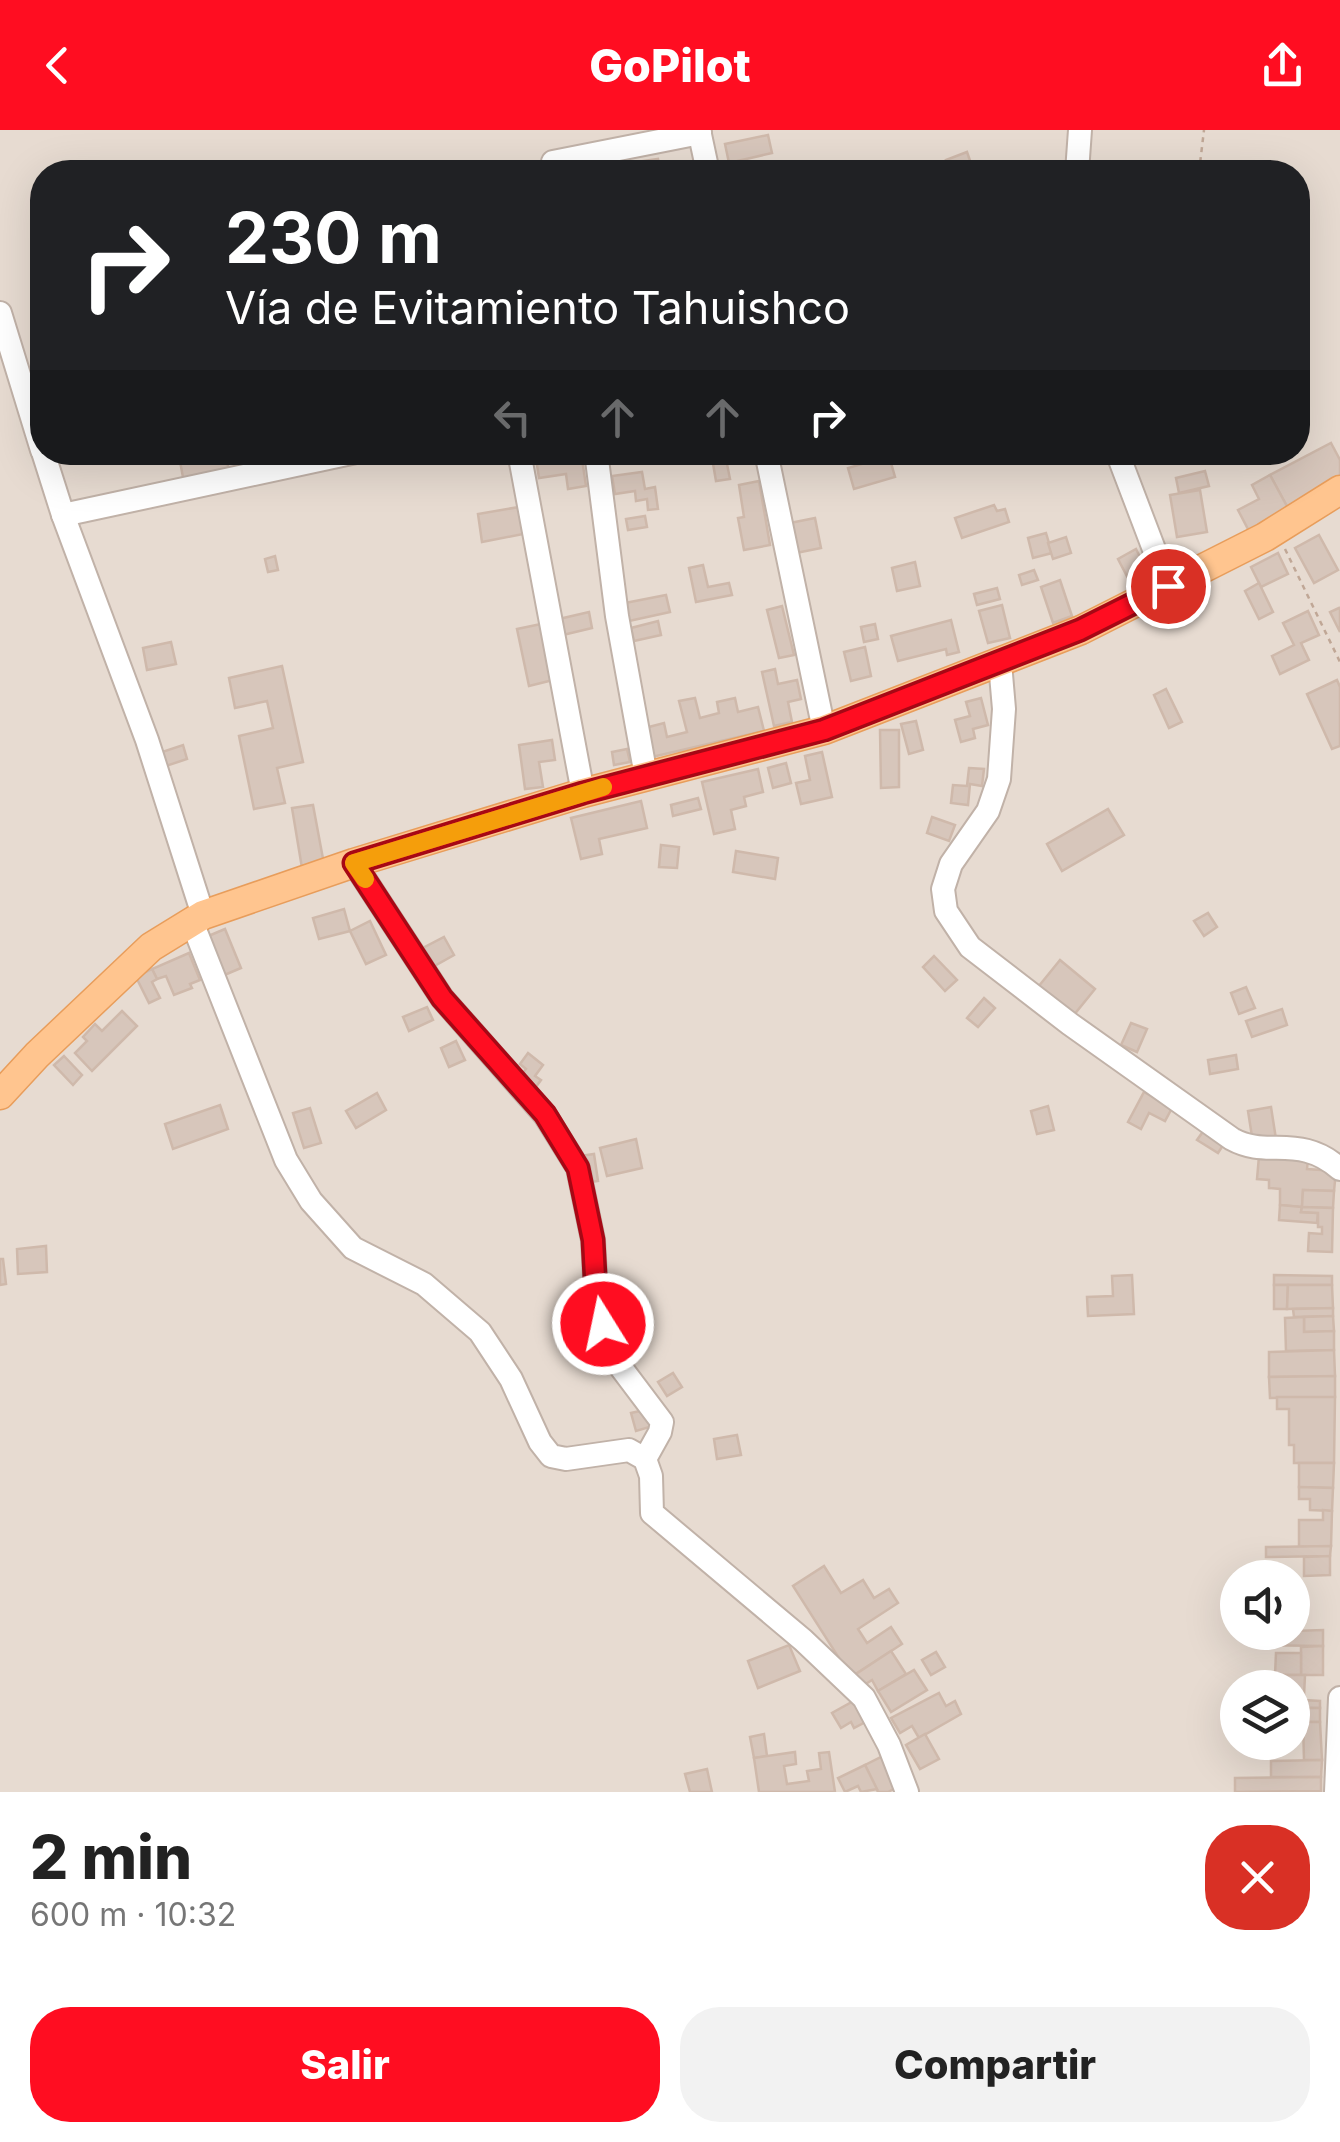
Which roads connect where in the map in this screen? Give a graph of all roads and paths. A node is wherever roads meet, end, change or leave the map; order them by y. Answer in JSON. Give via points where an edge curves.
{"nodes":[{"id":1,"x":1080,"y":130,"type":"edge"},
{"id":2,"x":1204,"y":130,"type":"edge"},
{"id":3,"x":699,"y":131,"type":"edge"},
{"id":4,"x":562,"y":160,"type":"edge"},
{"id":5,"x":705,"y":160,"type":"edge"},
{"id":6,"x":1078,"y":160,"type":"edge"},
{"id":7,"x":1200,"y":160,"type":"edge"},
{"id":8,"x":0,"y":313,"type":"edge"},
{"id":9,"x":30,"y":409,"type":"edge"},
{"id":10,"x":47,"y":465,"type":"edge"},
{"id":11,"x":296,"y":465,"type":"edge"},
{"id":12,"x":521,"y":465,"type":"edge"},
{"id":13,"x":598,"y":465,"type":"edge"},
{"id":14,"x":769,"y":465,"type":"edge"},
{"id":15,"x":1121,"y":465,"type":"edge"},
{"id":16,"x":1340,"y":490,"type":"edge"},
{"id":17,"x":63,"y":515,"type":"junction"},
{"id":18,"x":1276,"y":530,"type":"junction"},
{"id":19,"x":1168,"y":586,"type":"junction"},
{"id":20,"x":1340,"y":662,"type":"edge"},
{"id":21,"x":1000,"y":663,"type":"junction"},
{"id":22,"x":824,"y":730,"type":"junction"},
{"id":23,"x":646,"y":776,"type":"junction"},
{"id":24,"x":583,"y":793,"type":"junction"},
{"id":25,"x":354,"y":863,"type":"junction"},
{"id":26,"x":198,"y":918,"type":"junction"},
{"id":27,"x":0,"y":1096,"type":"edge"},
{"id":28,"x":1340,"y":1169,"type":"edge"},
{"id":29,"x":644,"y":1459,"type":"junction"},
{"id":30,"x":1340,"y":1698,"type":"edge"},
{"id":31,"x":907,"y":1792,"type":"edge"},
{"id":32,"x":1336,"y":1792,"type":"edge"}],
"edges":[{"from":1,"to":6,"type":"street"},
{"from":2,"to":7,"type":"path"},
{"from":3,"to":4,"type":"street"},
{"from":3,"to":5,"type":"street"},
{"from":8,"to":9,"type":"street"},
{"from":10,"to":17,"type":"street"},
{"from":11,"to":17,"type":"street"},
{"from":12,"to":24,"type":"street"},
{"from":13,"to":23,"type":"street"},
{"from":14,"to":22,"type":"street"},
{"from":15,"to":19,"type":"street"},
{"from":16,"to":18,"type":"main road"},
{"from":17,"to":26,"type":"street","via":[[147,740]]},
{"from":18,"to":19,"type":"main road"},
{"from":18,"to":20,"type":"path"},
{"from":19,"to":21,"type":"main road"},
{"from":21,"to":22,"type":"main road"},
{"from":21,"to":28,"type":"street","via":[[999,780],[942,889],[946,911],[970,947],[1232,1138],[1250,1147],[1308,1149]]},
{"from":22,"to":23,"type":"main road"},
{"from":23,"to":24,"type":"main road"},
{"from":24,"to":25,"type":"main road"},
{"from":25,"to":26,"type":"main road"},
{"from":25,"to":29,"type":"street","via":[[442,998],[545,1114],[578,1168],[610,1354],[662,1422]]},
{"from":26,"to":27,"type":"main road","via":[[151,947]]},
{"from":26,"to":29,"type":"street","via":[[286,1160],[311,1201],[353,1248],[424,1284],[480,1332],[551,1456],[630,1450]]},
{"from":29,"to":31,"type":"street","via":[[652,1513],[864,1698]]},
{"from":30,"to":32,"type":"street"}]}
